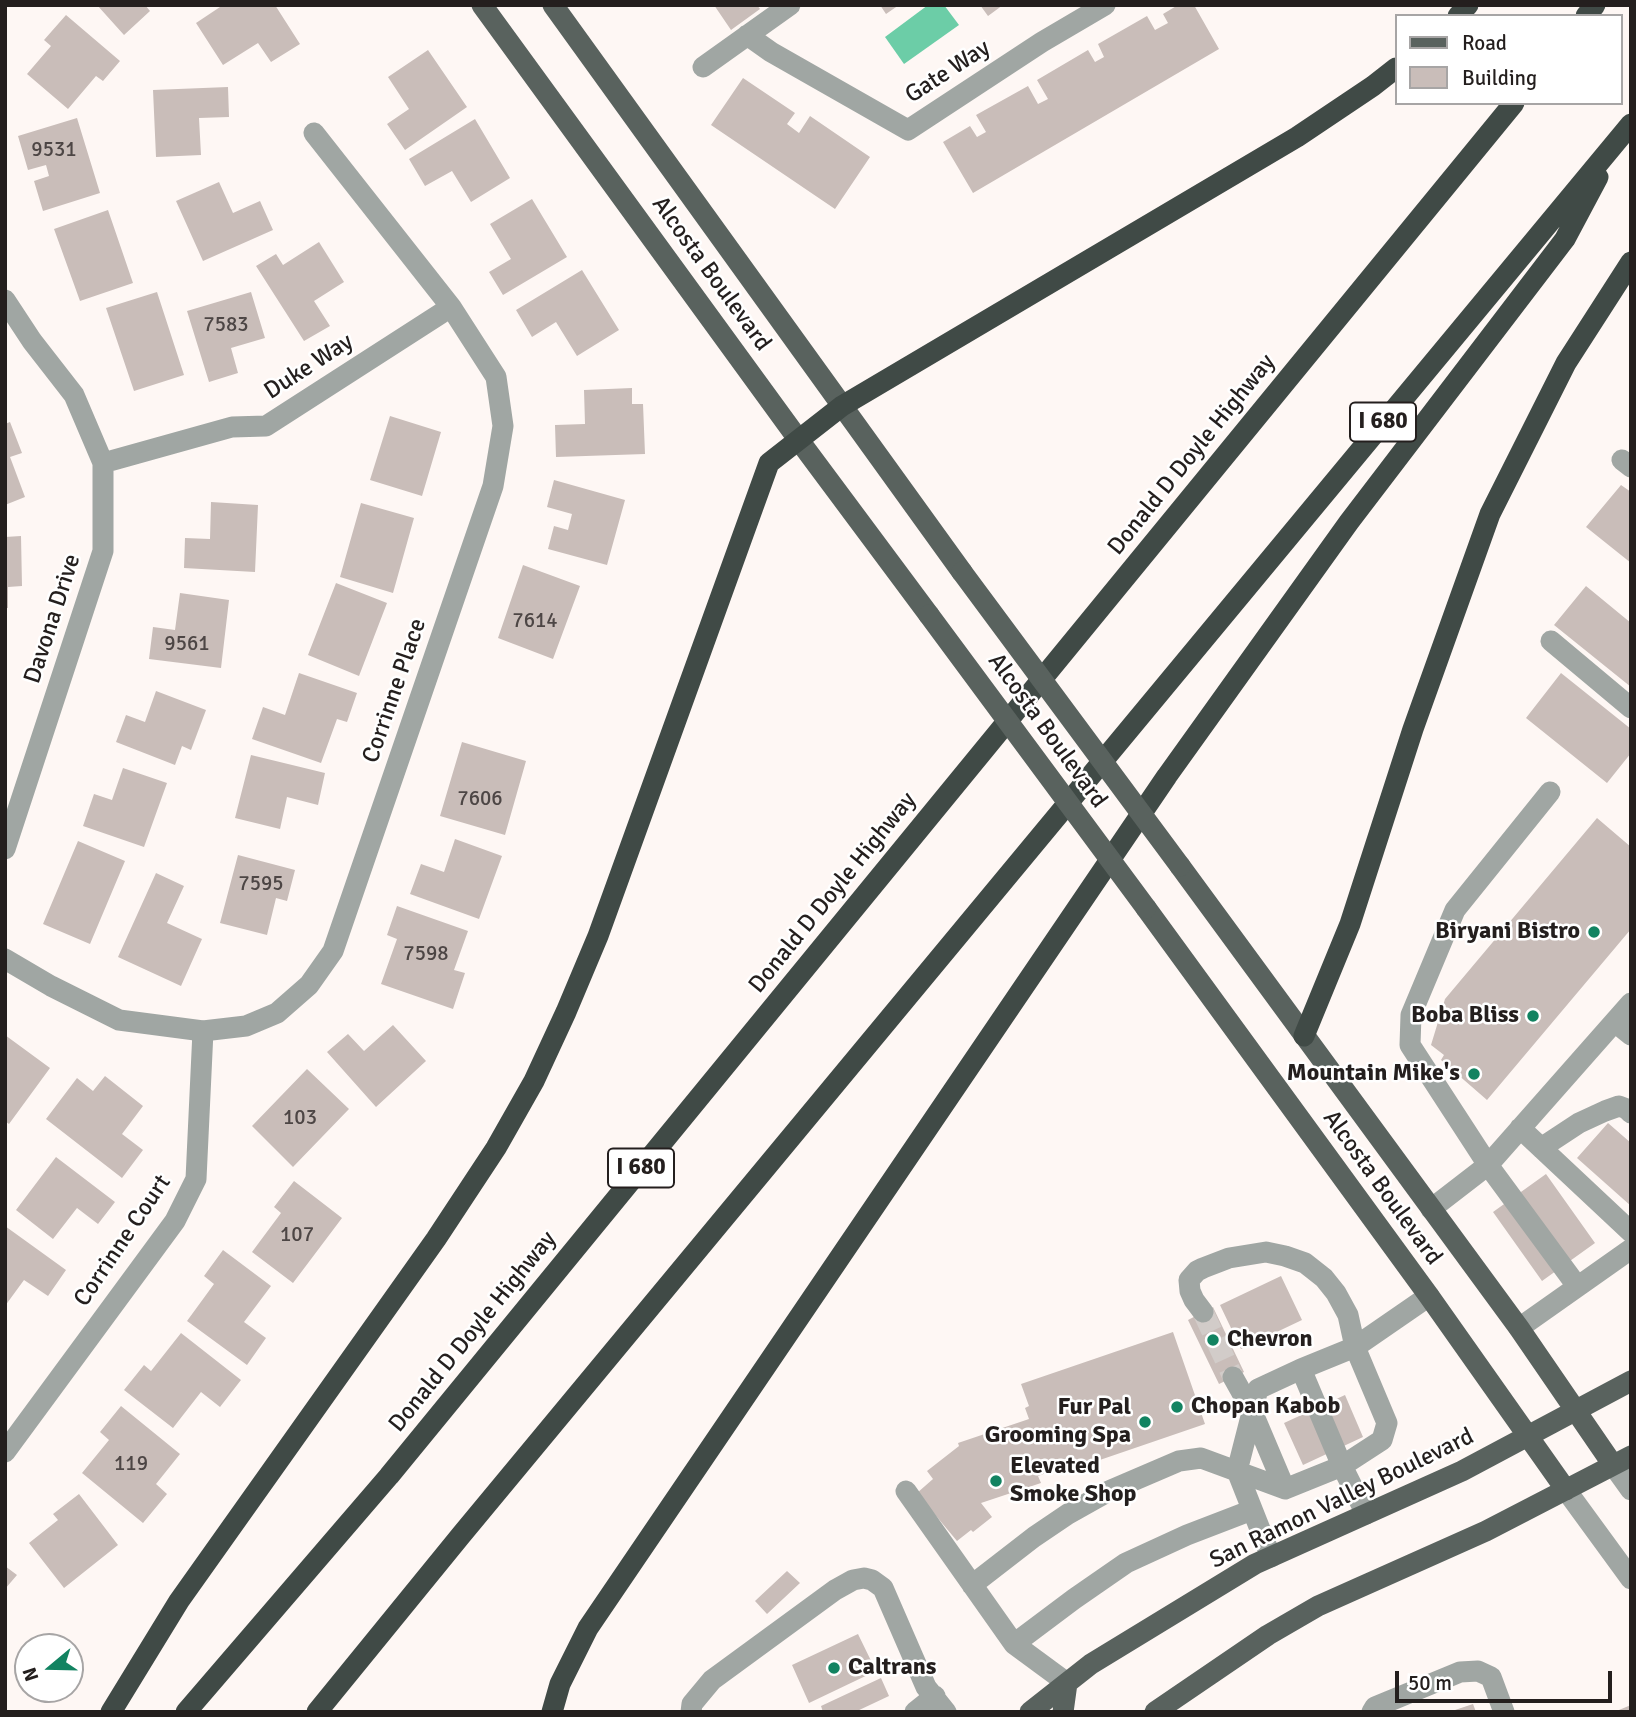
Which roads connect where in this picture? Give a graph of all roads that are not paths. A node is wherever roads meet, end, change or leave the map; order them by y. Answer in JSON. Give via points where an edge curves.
{"nodes":[{"id":1,"x":482,"y":5,"type":"edge"},
{"id":2,"x":553,"y":5,"type":"edge"},
{"id":3,"x":790,"y":5,"type":"edge"},
{"id":4,"x":1105,"y":5,"type":"edge"},
{"id":5,"x":747,"y":36,"type":"junction"},
{"id":6,"x":703,"y":67,"type":"dead end"},
{"id":7,"x":1394,"y":70,"type":"edge"},
{"id":8,"x":1512,"y":105,"type":"edge"},
{"id":9,"x":1624,"y":131,"type":"edge"},
{"id":10,"x":314,"y":133,"type":"dead end"},
{"id":11,"x":1631,"y":262,"type":"edge"},
{"id":12,"x":5,"y":300,"type":"edge"},
{"id":13,"x":451,"y":307,"type":"junction"},
{"id":14,"x":842,"y":406,"type":"junction"},
{"id":15,"x":798,"y":439,"type":"junction"},
{"id":16,"x":103,"y":463,"type":"junction"},
{"id":17,"x":1551,"y":641,"type":"dead end"},
{"id":18,"x":1631,"y":708,"type":"edge"},
{"id":19,"x":1550,"y":792,"type":"dead end"},
{"id":20,"x":5,"y":849,"type":"edge"},
{"id":21,"x":5,"y":959,"type":"edge"},
{"id":22,"x":1631,"y":1003,"type":"edge"},
{"id":23,"x":1623,"y":1028,"type":"edge"},
{"id":24,"x":203,"y":1031,"type":"junction"},
{"id":25,"x":1304,"y":1036,"type":"junction"},
{"id":26,"x":1631,"y":1113,"type":"edge"},
{"id":27,"x":1520,"y":1128,"type":"junction"},
{"id":28,"x":1541,"y":1148,"type":"junction"},
{"id":29,"x":1488,"y":1165,"type":"junction"},
{"id":30,"x":1431,"y":1209,"type":"junction"},
{"id":31,"x":1631,"y":1232,"type":"edge"},
{"id":32,"x":1631,"y":1249,"type":"edge"},
{"id":33,"x":1577,"y":1286,"type":"junction"},
{"id":34,"x":1429,"y":1296,"type":"junction"},
{"id":35,"x":1203,"y":1312,"type":"tunnel mouth"},
{"id":36,"x":1519,"y":1328,"type":"junction"},
{"id":37,"x":1355,"y":1347,"type":"junction"},
{"id":38,"x":1301,"y":1369,"type":"junction"},
{"id":39,"x":1233,"y":1377,"type":"tunnel mouth"},
{"id":40,"x":1631,"y":1381,"type":"edge"},
{"id":41,"x":1252,"y":1411,"type":"junction"},
{"id":42,"x":1576,"y":1411,"type":"junction"},
{"id":43,"x":1528,"y":1436,"type":"junction"},
{"id":44,"x":5,"y":1452,"type":"edge"},
{"id":45,"x":1622,"y":1461,"type":"edge"},
{"id":46,"x":1342,"y":1466,"type":"junction"},
{"id":47,"x":1237,"y":1471,"type":"junction"},
{"id":48,"x":1285,"y":1489,"type":"junction"},
{"id":49,"x":1566,"y":1490,"type":"junction"},
{"id":50,"x":1631,"y":1490,"type":"edge"},
{"id":51,"x":906,"y":1491,"type":"dead end"},
{"id":52,"x":1252,"y":1510,"type":"junction"},
{"id":53,"x":1366,"y":1514,"type":"junction"},
{"id":54,"x":1271,"y":1557,"type":"junction"},
{"id":55,"x":1631,"y":1579,"type":"edge"},
{"id":56,"x":972,"y":1585,"type":"junction"},
{"id":57,"x":1014,"y":1644,"type":"junction"},
{"id":58,"x":1067,"y":1683,"type":"junction"},
{"id":59,"x":941,"y":1704,"type":"edge"},
{"id":60,"x":111,"y":1712,"type":"edge"},
{"id":61,"x":186,"y":1712,"type":"edge"},
{"id":62,"x":317,"y":1712,"type":"edge"},
{"id":63,"x":552,"y":1712,"type":"edge"},
{"id":64,"x":691,"y":1712,"type":"edge"},
{"id":65,"x":915,"y":1712,"type":"edge"},
{"id":66,"x":1030,"y":1712,"type":"edge"},
{"id":67,"x":1063,"y":1712,"type":"edge"},
{"id":68,"x":1155,"y":1712,"type":"edge"},
{"id":69,"x":1372,"y":1712,"type":"edge"},
{"id":70,"x":1504,"y":1712,"type":"edge"}],
"edges":[{"from":1,"to":15,"type":"main road","name":"Alcosta Boulevard"},
{"from":2,"to":14,"type":"main road","name":"Alcosta Boulevard"},
{"from":3,"to":5,"type":"street"},
{"from":4,"to":5,"type":"street","name":"Gate Way","via":[[908,130]]},
{"from":5,"to":6,"type":"street"},
{"from":7,"to":14,"type":"highway","via":[[1297,137]]},
{"from":8,"to":61,"type":"highway","name":"Donald D Doyle Highway","number":"I 680","via":[[389,1476]]},
{"from":9,"to":62,"type":"highway","number":"I 680"},
{"from":9,"to":63,"type":"highway","via":[[1565,239],[1349,522],[1167,776],[653,1532],[588,1628],[560,1684]]},
{"from":10,"to":13,"type":"street","name":"Corrinne Place"},
{"from":11,"to":25,"type":"highway","via":[[1566,363],[1490,514],[1350,923]]},
{"from":12,"to":16,"type":"street","name":"Davona Drive","via":[[74,395]]},
{"from":13,"to":16,"type":"street","name":"Duke Way","via":[[266,426],[232,427]]},
{"from":13,"to":24,"type":"street","name":"Corrinne Place","via":[[496,377],[503,426],[493,486],[480,525],[333,951],[309,985],[277,1013],[246,1026]]},
{"from":14,"to":15,"type":"highway"},
{"from":14,"to":25,"type":"main road","name":"Alcosta Boulevard","bridge":true},
{"from":15,"to":34,"type":"main road","name":"Alcosta Boulevard","bridge":true},
{"from":15,"to":60,"type":"highway","via":[[769,463],[598,936],[534,1081],[436,1239],[180,1601]]},
{"from":16,"to":20,"type":"street","name":"Davona Drive","via":[[103,551]]},
{"from":17,"to":18,"type":"street"},
{"from":19,"to":29,"type":"street","via":[[1455,910],[1412,1015],[1410,1045]]},
{"from":21,"to":24,"type":"street","name":"Corrinne Place","via":[[119,1020]]},
{"from":22,"to":23,"type":"street"},
{"from":23,"to":27,"type":"street"},
{"from":24,"to":44,"type":"street","name":"Corrinne Court","via":[[196,1179],[175,1221]]},
{"from":25,"to":30,"type":"main road","name":"Alcosta Boulevard"},
{"from":26,"to":28,"type":"street","via":[[1619,1106],[1605,1111]]},
{"from":27,"to":28,"type":"street"},
{"from":27,"to":29,"type":"street"},
{"from":28,"to":31,"type":"street"},
{"from":29,"to":30,"type":"street"},
{"from":29,"to":33,"type":"street"},
{"from":30,"to":36,"type":"main road","name":"Alcosta Boulevard"},
{"from":32,"to":33,"type":"street"},
{"from":33,"to":36,"type":"street"},
{"from":34,"to":37,"type":"street"},
{"from":34,"to":43,"type":"main road","name":"Alcosta Boulevard"},
{"from":35,"to":37,"type":"street","via":[[1189,1291],[1189,1280],[1197,1271],[1247,1254],[1285,1256],[1304,1263],[1336,1293],[1348,1315]]},
{"from":36,"to":42,"type":"main road","name":"Alcosta Boulevard"},
{"from":37,"to":38,"type":"street"},
{"from":37,"to":46,"type":"street","via":[[1387,1423],[1382,1440]]},
{"from":38,"to":41,"type":"street","via":[[1258,1389]]},
{"from":38,"to":46,"type":"street"},
{"from":39,"to":41,"type":"street"},
{"from":40,"to":42,"type":"main road","name":"San Ramon Valley Boulevard"},
{"from":41,"to":47,"type":"street"},
{"from":41,"to":48,"type":"street"},
{"from":42,"to":43,"type":"main road","name":"San Ramon Valley Boulevard"},
{"from":42,"to":45,"type":"main road","name":"Alcosta Boulevard"},
{"from":43,"to":49,"type":"main road","name":"Alcosta Boulevard"},
{"from":43,"to":53,"type":"main road","name":"San Ramon Valley Boulevard"},
{"from":45,"to":49,"type":"main road"},
{"from":45,"to":50,"type":"street"},
{"from":46,"to":48,"type":"street"},
{"from":46,"to":53,"type":"street"},
{"from":47,"to":48,"type":"street"},
{"from":47,"to":52,"type":"street"},
{"from":47,"to":56,"type":"street","via":[[1202,1458],[1153,1471],[1068,1514]]},
{"from":49,"to":55,"type":"street"},
{"from":49,"to":68,"type":"main road","via":[[1318,1606]]},
{"from":51,"to":56,"type":"street"},
{"from":52,"to":54,"type":"street"},
{"from":52,"to":57,"type":"street","via":[[1126,1563]]},
{"from":53,"to":54,"type":"main road","name":"San Ramon Valley Boulevard"},
{"from":54,"to":58,"type":"main road","name":"San Ramon Valley Boulevard","via":[[1091,1664]]},
{"from":56,"to":57,"type":"street"},
{"from":57,"to":58,"type":"street"},
{"from":58,"to":66,"type":"main road","name":"San Ramon Valley Boulevard"},
{"from":58,"to":67,"type":"main road"},
{"from":59,"to":64,"type":"street","via":[[926,1687],[883,1588],[864,1578],[835,1590],[712,1680],[692,1704]]},
{"from":59,"to":65,"type":"street"},
{"from":69,"to":70,"type":"street","via":[[1460,1672],[1478,1671],[1491,1677]]}]}
